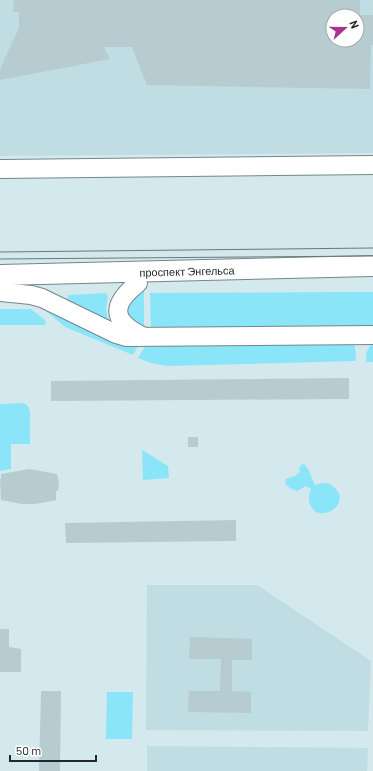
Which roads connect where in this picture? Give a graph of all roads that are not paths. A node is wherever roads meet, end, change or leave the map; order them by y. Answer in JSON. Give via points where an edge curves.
{"nodes":[{"id":1,"x":373,"y":165,"type":"edge"},
{"id":2,"x":0,"y":169,"type":"edge"},
{"id":3,"x":373,"y":266,"type":"edge"},
{"id":4,"x":0,"y":275,"type":"edge"},
{"id":5,"x":373,"y":279,"type":"edge"},
{"id":6,"x":138,"y":283,"type":"junction"},
{"id":7,"x":0,"y":285,"type":"edge"},
{"id":8,"x":0,"y":292,"type":"edge"},
{"id":9,"x":373,"y":335,"type":"edge"},
{"id":10,"x":145,"y":337,"type":"junction"}],
"edges":[{"from":1,"to":2,"type":"main road"},
{"from":3,"to":4,"type":"main road","name":"проспект Энгельса"},
{"from":5,"to":6,"type":"main road","name":"проспект Энгельса"},
{"from":6,"to":7,"type":"main road","name":"проспект Энгельса"},
{"from":6,"to":10,"type":"main road","name":"проспект Энгельса","via":[[123,297],[118,311],[126,327]]},
{"from":8,"to":10,"type":"main road","name":"проспект Энгельса","via":[[42,298],[116,334]]},
{"from":9,"to":10,"type":"main road","name":"проспект Энгельса"}]}
